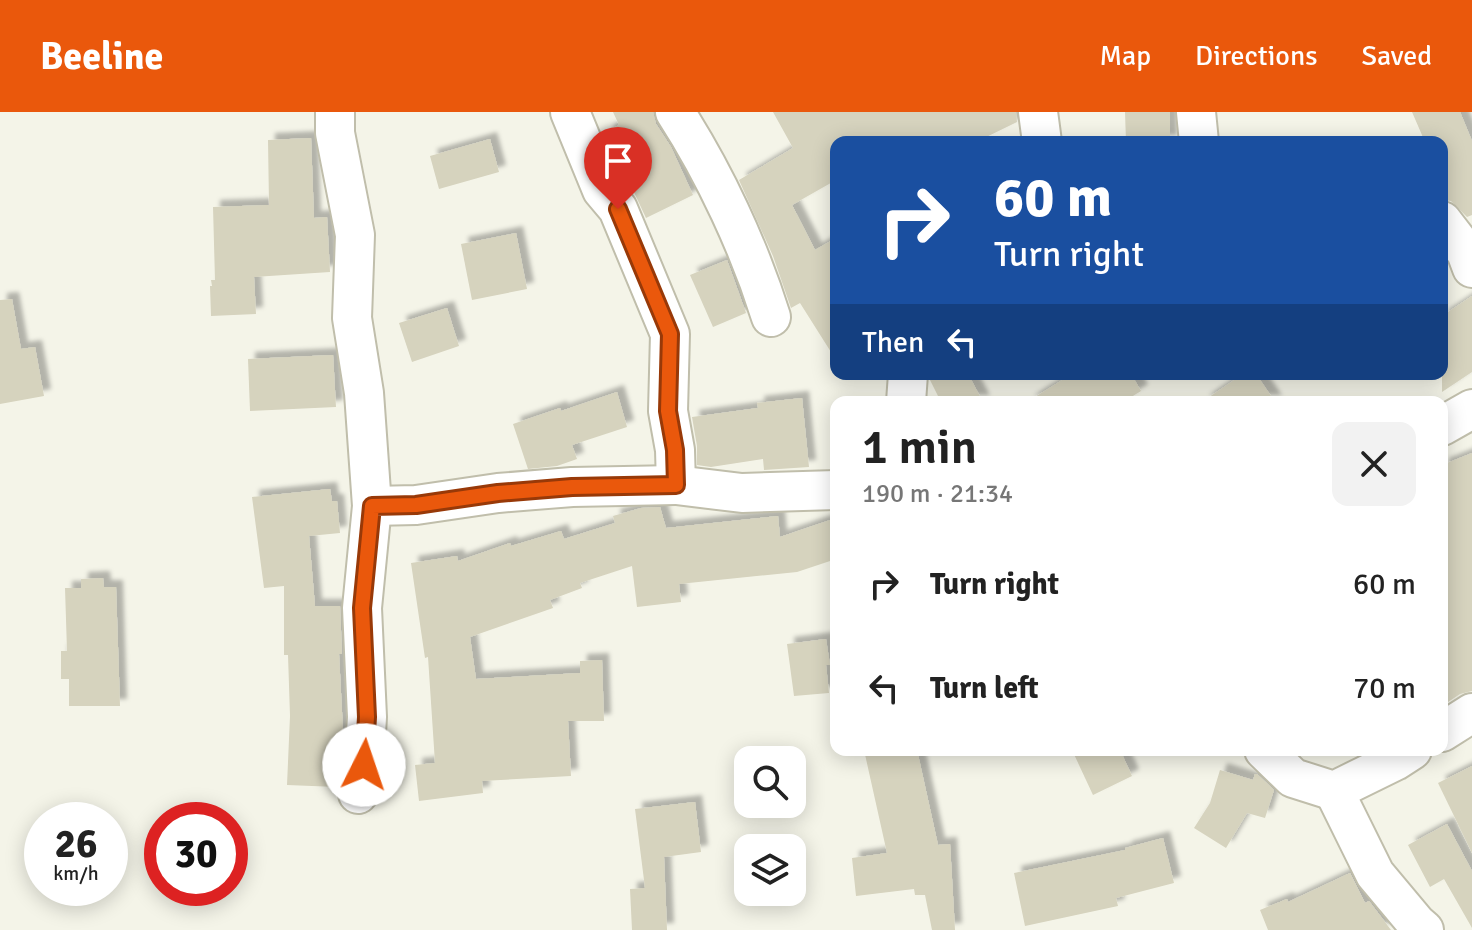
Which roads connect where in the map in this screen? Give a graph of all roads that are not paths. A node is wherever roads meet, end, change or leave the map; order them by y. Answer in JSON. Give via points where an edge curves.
{"nodes":[{"id":1,"x":335,"y":112,"type":"edge"},
{"id":2,"x":570,"y":112,"type":"edge"},
{"id":3,"x":675,"y":112,"type":"edge"},
{"id":4,"x":1038,"y":112,"type":"edge"},
{"id":5,"x":1196,"y":112,"type":"edge"},
{"id":6,"x":1041,"y":136,"type":"edge"},
{"id":7,"x":1198,"y":136,"type":"edge"},
{"id":8,"x":1448,"y":229,"type":"edge"},
{"id":9,"x":1472,"y":268,"type":"edge"},
{"id":10,"x":771,"y":317,"type":"dead end"},
{"id":11,"x":1472,"y":409,"type":"edge"},
{"id":12,"x":1448,"y":423,"type":"edge"},
{"id":13,"x":676,"y":485,"type":"junction"},
{"id":14,"x":830,"y":490,"type":"edge"},
{"id":15,"x":372,"y":506,"type":"junction"},
{"id":16,"x":1472,"y":713,"type":"edge"},
{"id":17,"x":1448,"y":728,"type":"edge"},
{"id":18,"x":1270,"y":756,"type":"edge"},
{"id":19,"x":1403,"y":756,"type":"edge"},
{"id":20,"x":1334,"y":791,"type":"junction"},
{"id":21,"x":358,"y":794,"type":"dead end"},
{"id":22,"x":1424,"y":930,"type":"edge"}],
"edges":[{"from":1,"to":15,"type":"street","via":[[355,235],[352,318]]},
{"from":2,"to":13,"type":"street","via":[[670,334],[668,411]]},
{"from":3,"to":10,"type":"street","via":[[706,163]]},
{"from":4,"to":6,"type":"street"},
{"from":5,"to":7,"type":"street"},
{"from":8,"to":9,"type":"street"},
{"from":11,"to":12,"type":"street"},
{"from":13,"to":14,"type":"street","via":[[742,493]]},
{"from":13,"to":15,"type":"street","via":[[572,487]]},
{"from":15,"to":21,"type":"street","via":[[362,608],[367,717]]},
{"from":16,"to":17,"type":"street"},
{"from":18,"to":20,"type":"street","via":[[1293,778]]},
{"from":19,"to":20,"type":"street"},
{"from":20,"to":22,"type":"street","via":[[1375,874]]}]}
